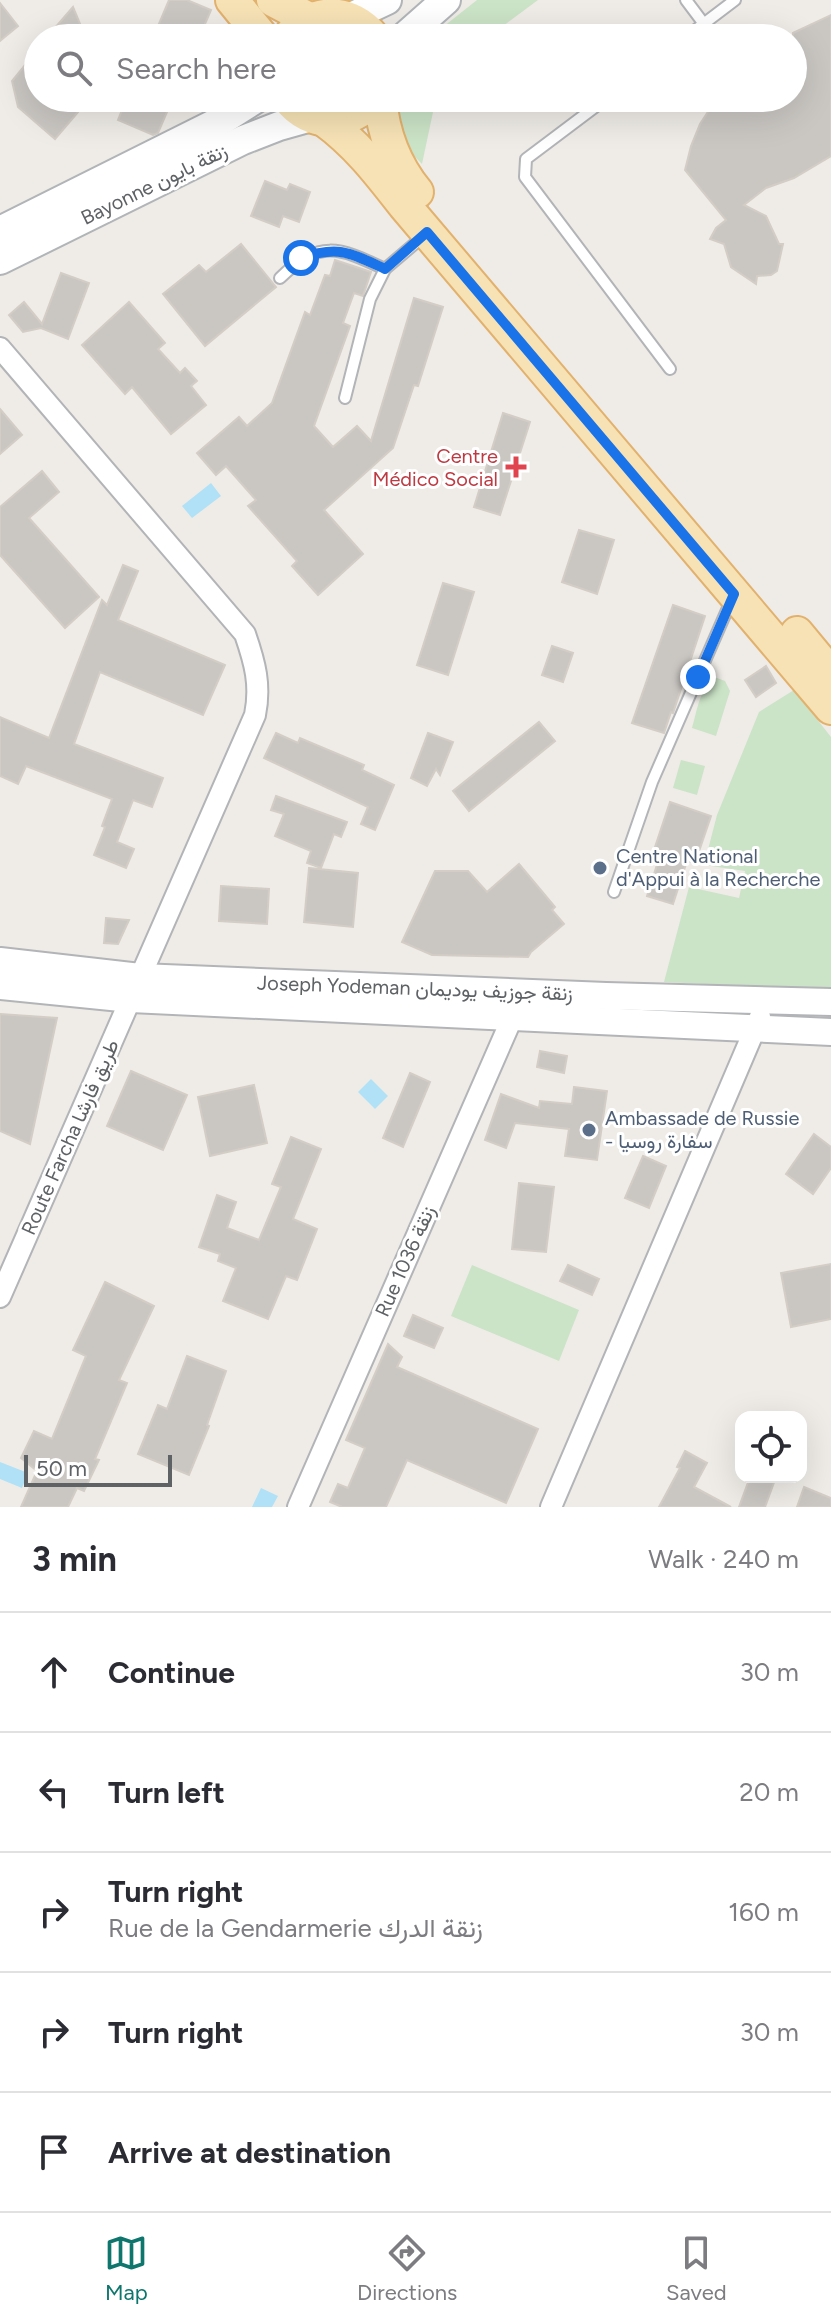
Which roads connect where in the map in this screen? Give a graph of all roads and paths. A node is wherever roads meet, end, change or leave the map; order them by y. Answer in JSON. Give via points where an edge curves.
{"nodes":[{"id":1,"x":232,"y":0,"type":"edge"},
{"id":2,"x":273,"y":0,"type":"edge"},
{"id":3,"x":387,"y":0,"type":"edge"},
{"id":4,"x":446,"y":0,"type":"edge"},
{"id":5,"x":686,"y":0,"type":"edge"},
{"id":6,"x":735,"y":0,"type":"edge"},
{"id":7,"x":349,"y":18,"type":"junction"},
{"id":8,"x":252,"y":24,"type":"edge"},
{"id":9,"x":294,"y":24,"type":"edge"},
{"id":10,"x":312,"y":24,"type":"edge"},
{"id":11,"x":360,"y":24,"type":"edge"},
{"id":12,"x":419,"y":24,"type":"edge"},
{"id":13,"x":704,"y":24,"type":"joint"},
{"id":14,"x":235,"y":112,"type":"edge"},
{"id":15,"x":308,"y":112,"type":"edge"},
{"id":16,"x":360,"y":112,"type":"edge"},
{"id":17,"x":382,"y":112,"type":"edge"},
{"id":18,"x":588,"y":112,"type":"edge"},
{"id":19,"x":68,"y":211,"type":"junction"},
{"id":20,"x":427,"y":232,"type":"junction"},
{"id":21,"x":3,"y":244,"type":"edge"},
{"id":22,"x":385,"y":269,"type":"junction"},
{"id":23,"x":280,"y":278,"type":"dead end"},
{"id":24,"x":0,"y":348,"type":"edge"},
{"id":25,"x":670,"y":369,"type":"dead end"},
{"id":26,"x":345,"y":398,"type":"dead end"},
{"id":27,"x":734,"y":594,"type":"junction"},
{"id":28,"x":831,"y":674,"type":"edge"},
{"id":29,"x":831,"y":708,"type":"edge"},
{"id":30,"x":614,"y":892,"type":"dead end"},
{"id":31,"x":0,"y":961,"type":"edge"},
{"id":32,"x":0,"y":986,"type":"edge"},
{"id":33,"x":136,"y":988,"type":"junction"},
{"id":34,"x":765,"y":1002,"type":"junction"},
{"id":35,"x":831,"y":1002,"type":"edge"},
{"id":36,"x":513,"y":1016,"type":"junction"},
{"id":37,"x":757,"y":1028,"type":"junction"},
{"id":38,"x":831,"y":1032,"type":"edge"},
{"id":39,"x":0,"y":1297,"type":"edge"},
{"id":40,"x":298,"y":1507,"type":"edge"},
{"id":41,"x":551,"y":1507,"type":"edge"}],
"edges":[{"from":1,"to":8,"type":"main road"},
{"from":2,"to":9,"type":"main road"},
{"from":3,"to":7,"type":"main road"},
{"from":4,"to":12,"type":"main road"},
{"from":5,"to":13,"type":"lane"},
{"from":6,"to":13,"type":"lane"},
{"from":7,"to":10,"type":"main road","via":[[336,15]]},
{"from":7,"to":11,"type":"main road"},
{"from":14,"to":19,"type":"main road","name":"Bayonne زنقة بايون"},
{"from":15,"to":16,"type":"main road","via":[[351,117]]},
{"from":15,"to":19,"type":"main road","name":"Bayonne زنقة بايون"},
{"from":15,"to":20,"type":"main road","via":[[353,143]]},
{"from":17,"to":28,"type":"main road","via":[[392,152],[416,190]]},
{"from":18,"to":25,"type":"lane","via":[[526,159],[525,177]]},
{"from":19,"to":21,"type":"main road","name":"Bayonne زنقة بايون"},
{"from":20,"to":22,"type":"lane"},
{"from":20,"to":27,"type":"main road"},
{"from":22,"to":23,"type":"lane","via":[[353,254],[325,250],[301,258]]},
{"from":22,"to":26,"type":"lane","via":[[370,299]]},
{"from":24,"to":33,"type":"street","name":"Route Farcha طريق فارشا","via":[[245,634],[256,668],[255,715]]},
{"from":27,"to":29,"type":"main road"},
{"from":27,"to":30,"type":"lane","via":[[652,782]]},
{"from":31,"to":33,"type":"street","name":"Joseph Yodeman زنقة جوزيف يوديمان"},
{"from":32,"to":33,"type":"street","name":"Joseph Yodeman زنقة جوزيف يوديمان"},
{"from":33,"to":34,"type":"street","name":"Joseph Yodeman زنقة جوزيف يوديمان"},
{"from":33,"to":36,"type":"street","name":"Joseph Yodeman زنقة جوزيف يوديمان"},
{"from":33,"to":39,"type":"street","name":"Route Farcha طريق فارشا"},
{"from":34,"to":35,"type":"street","name":"Joseph Yodeman زنقة جوزيف يوديمان"},
{"from":34,"to":37,"type":"street"},
{"from":36,"to":37,"type":"street","name":"Joseph Yodeman زنقة جوزيف يوديمان"},
{"from":36,"to":40,"type":"street","name":"Rue 1036 زنقة"},
{"from":37,"to":38,"type":"street","name":"Joseph Yodeman زنقة جوزيف يوديمان"},
{"from":37,"to":41,"type":"street"}]}
